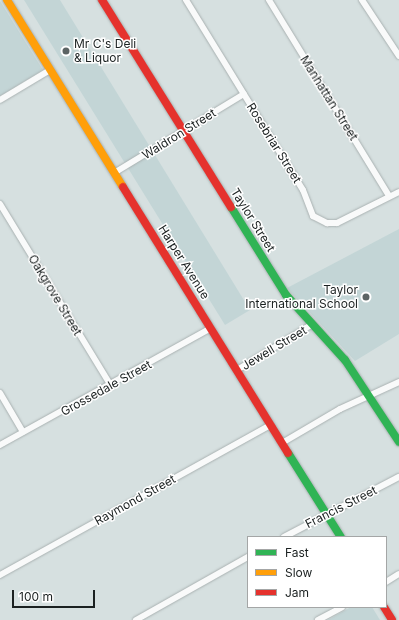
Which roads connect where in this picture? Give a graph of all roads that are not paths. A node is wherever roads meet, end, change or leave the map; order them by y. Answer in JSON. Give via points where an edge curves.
{"nodes":[{"id":1,"x":7,"y":0,"type":"edge"},
{"id":2,"x":102,"y":0,"type":"edge"},
{"id":3,"x":186,"y":0,"type":"edge"},
{"id":4,"x":269,"y":0,"type":"edge"},
{"id":5,"x":362,"y":0,"type":"edge"},
{"id":6,"x":399,"y":56,"type":"edge"},
{"id":7,"x":50,"y":70,"type":"junction"},
{"id":8,"x":244,"y":94,"type":"junction"},
{"id":9,"x":0,"y":100,"type":"edge"},
{"id":10,"x":183,"y":131,"type":"junction"},
{"id":11,"x":114,"y":174,"type":"junction"},
{"id":12,"x":399,"y":192,"type":"edge"},
{"id":13,"x":390,"y":196,"type":"junction"},
{"id":14,"x":0,"y":204,"type":"edge"},
{"id":15,"x":311,"y":325,"type":"junction"},
{"id":16,"x":211,"y":328,"type":"junction"},
{"id":17,"x":237,"y":370,"type":"junction"},
{"id":18,"x":399,"y":382,"type":"edge"},
{"id":19,"x":111,"y":386,"type":"junction"},
{"id":20,"x":0,"y":393,"type":"edge"},
{"id":21,"x":371,"y":396,"type":"junction"},
{"id":22,"x":271,"y":425,"type":"junction"},
{"id":23,"x":24,"y":432,"type":"junction"},
{"id":24,"x":399,"y":442,"type":"edge"},
{"id":25,"x":282,"y":443,"type":"junction"},
{"id":26,"x":0,"y":445,"type":"edge"},
{"id":27,"x":399,"y":477,"type":"edge"},
{"id":28,"x":327,"y":514,"type":"junction"},
{"id":29,"x":286,"y":536,"type":"edge"},
{"id":30,"x":339,"y":536,"type":"edge"},
{"id":31,"x":247,"y":558,"type":"edge"},
{"id":32,"x":399,"y":574,"type":"edge"},
{"id":33,"x":0,"y":575,"type":"edge"},
{"id":34,"x":387,"y":581,"type":"edge"},
{"id":35,"x":340,"y":608,"type":"edge"},
{"id":36,"x":385,"y":608,"type":"edge"},
{"id":37,"x":136,"y":620,"type":"edge"},
{"id":38,"x":318,"y":620,"type":"edge"},
{"id":39,"x":392,"y":620,"type":"edge"}],
"edges":[{"from":1,"to":7,"type":"main road","name":"Harper Avenue"},
{"from":2,"to":10,"type":"main road","name":"Taylor Street"},
{"from":3,"to":8,"type":"street","name":"Rosebriar Street"},
{"from":4,"to":13,"type":"street","name":"Manhattan Street"},
{"from":5,"to":6,"type":"street"},
{"from":7,"to":9,"type":"street"},
{"from":7,"to":11,"type":"main road","name":"Harper Avenue"},
{"from":8,"to":10,"type":"street","name":"Waldron Street"},
{"from":8,"to":13,"type":"street","name":"Rosebriar Street","via":[[317,219],[337,223]]},
{"from":10,"to":11,"type":"street","name":"Waldron Street"},
{"from":10,"to":15,"type":"main road","name":"Taylor Street","via":[[286,295]]},
{"from":11,"to":16,"type":"main road","name":"Harper Avenue"},
{"from":12,"to":13,"type":"street","name":"Rosebriar Street"},
{"from":14,"to":19,"type":"street","name":"Oakgrove Street"},
{"from":15,"to":17,"type":"street","name":"Jewell Street"},
{"from":15,"to":21,"type":"main road","name":"Taylor Street","via":[[337,350]]},
{"from":16,"to":17,"type":"main road","name":"Harper Avenue"},
{"from":16,"to":19,"type":"street","name":"Grossedale Street"},
{"from":17,"to":22,"type":"main road","name":"Harper Avenue"},
{"from":18,"to":21,"type":"street"},
{"from":19,"to":23,"type":"street","name":"Grossedale Street"},
{"from":20,"to":23,"type":"street"},
{"from":21,"to":24,"type":"main road","name":"Taylor Street"},
{"from":21,"to":25,"type":"street","via":[[340,409]]},
{"from":22,"to":25,"type":"main road","name":"Harper Avenue"},
{"from":22,"to":33,"type":"street","name":"Raymond Street"},
{"from":23,"to":26,"type":"street","name":"Grossedale Street"},
{"from":25,"to":28,"type":"main road","name":"Harper Avenue"},
{"from":27,"to":28,"type":"street","name":"Francis Street"},
{"from":28,"to":29,"type":"street","name":"Francis Street"},
{"from":28,"to":30,"type":"main road","name":"Harper Avenue"},
{"from":31,"to":37,"type":"street"},
{"from":32,"to":34,"type":"street"},
{"from":35,"to":38,"type":"street"},
{"from":36,"to":39,"type":"main road"}]}
